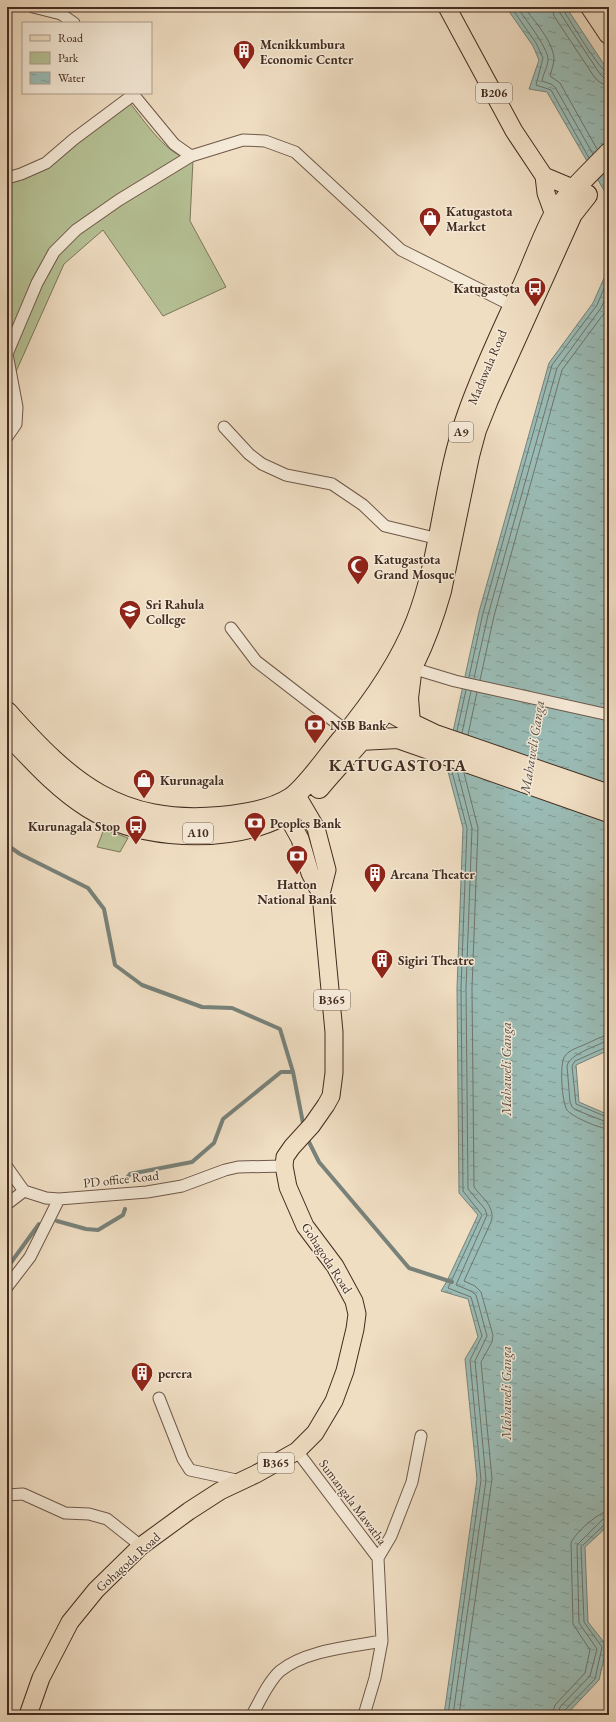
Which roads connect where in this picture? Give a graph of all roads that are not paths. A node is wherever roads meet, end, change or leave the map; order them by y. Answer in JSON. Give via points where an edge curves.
{"nodes":[{"id":1,"x":33,"y":7,"type":"edge"},
{"id":2,"x":447,"y":7,"type":"edge"},
{"id":3,"x":591,"y":7,"type":"edge"},
{"id":4,"x":72,"y":22,"type":"edge"},
{"id":5,"x":609,"y":34,"type":"edge"},
{"id":6,"x":132,"y":94,"type":"edge"},
{"id":7,"x":609,"y":153,"type":"edge"},
{"id":8,"x":191,"y":156,"type":"junction"},
{"id":9,"x":544,"y":176,"type":"junction"},
{"id":10,"x":7,"y":178,"type":"edge"},
{"id":11,"x":593,"y":180,"type":"edge"},
{"id":12,"x":563,"y":215,"type":"junction"},
{"id":13,"x":520,"y":310,"type":"junction"},
{"id":14,"x":224,"y":427,"type":"dead end"},
{"id":15,"x":7,"y":436,"type":"edge"},
{"id":16,"x":439,"y":540,"type":"junction"},
{"id":17,"x":231,"y":628,"type":"dead end"},
{"id":18,"x":412,"y":668,"type":"junction"},
{"id":19,"x":375,"y":710,"type":"junction"},
{"id":20,"x":7,"y":712,"type":"edge"},
{"id":21,"x":609,"y":715,"type":"edge"},
{"id":22,"x":404,"y":731,"type":"junction"},
{"id":23,"x":7,"y":733,"type":"edge"},
{"id":24,"x":354,"y":736,"type":"junction"},
{"id":25,"x":433,"y":742,"type":"junction"},
{"id":26,"x":609,"y":795,"type":"edge"},
{"id":27,"x":291,"y":804,"type":"junction"},
{"id":28,"x":609,"y":812,"type":"edge"},
{"id":29,"x":284,"y":1166,"type":"junction"},
{"id":30,"x":7,"y":1167,"type":"edge"},
{"id":31,"x":24,"y":1191,"type":"junction"},
{"id":32,"x":60,"y":1199,"type":"junction"},
{"id":33,"x":7,"y":1204,"type":"edge"},
{"id":34,"x":7,"y":1287,"type":"edge"},
{"id":35,"x":159,"y":1398,"type":"dead end"},
{"id":36,"x":421,"y":1436,"type":"dead end"},
{"id":37,"x":297,"y":1451,"type":"junction"},
{"id":38,"x":241,"y":1481,"type":"junction"},
{"id":39,"x":7,"y":1495,"type":"edge"},
{"id":40,"x":141,"y":1546,"type":"junction"},
{"id":41,"x":378,"y":1558,"type":"junction"},
{"id":42,"x":382,"y":1641,"type":"junction"},
{"id":43,"x":28,"y":1715,"type":"edge"},
{"id":44,"x":252,"y":1715,"type":"edge"},
{"id":45,"x":364,"y":1715,"type":"edge"}],
"edges":[{"from":1,"to":4,"type":"street","via":[[60,14]]},
{"from":2,"to":9,"type":"main road","number":"B206","via":[[514,131]]},
{"from":3,"to":5,"type":"highway"},
{"from":6,"to":8,"type":"street","via":[[174,144]]},
{"from":6,"to":10,"type":"street","via":[[46,163]]},
{"from":7,"to":11,"type":"highway","name":"Madawala Road","number":"A9"},
{"from":8,"to":13,"type":"street","via":[[244,140],[266,140],[295,152],[401,250]]},
{"from":8,"to":15,"type":"street","via":[[76,230],[54,252],[31,297],[7,354],[17,407],[16,424]]},
{"from":9,"to":11,"type":"main road"},
{"from":9,"to":12,"type":"main road","number":"B206","via":[[546,193]]},
{"from":11,"to":12,"type":"highway","name":"Madawala Road","number":"A9"},
{"from":12,"to":13,"type":"highway","name":"Madawala Road","number":"A9"},
{"from":13,"to":16,"type":"highway","name":"Madawala Road","number":"A9","via":[[465,420],[455,454]]},
{"from":13,"to":18,"type":"highway","name":"Madawala Road","number":"A9","via":[[476,430],[441,592],[430,628]]},
{"from":14,"to":16,"type":"street","via":[[262,464],[286,475],[332,484],[363,505],[385,526]]},
{"from":16,"to":19,"type":"highway","name":"Madawala Road","number":"A9","via":[[416,623]]},
{"from":17,"to":24,"type":"street","via":[[256,661]]},
{"from":18,"to":19,"type":"highway","name":"Madawala Road","number":"A9"},
{"from":18,"to":21,"type":"street","via":[[455,681]]},
{"from":18,"to":22,"type":"highway"},
{"from":19,"to":22,"type":"highway"},
{"from":19,"to":24,"type":"highway","number":"A10"},
{"from":20,"to":27,"type":"highway","number":"A10","via":[[70,774],[118,805],[151,814],[206,818],[244,814]]},
{"from":22,"to":24,"type":"highway"},
{"from":22,"to":25,"type":"highway"},
{"from":23,"to":27,"type":"highway","number":"A10","via":[[41,769],[83,804],[131,825],[166,833],[229,832],[257,826]]},
{"from":24,"to":27,"type":"highway","number":"A10"},
{"from":25,"to":26,"type":"highway"},
{"from":25,"to":28,"type":"highway"},
{"from":27,"to":29,"type":"main road","number":"B365","via":[[316,828],[327,870],[321,894],[333,1010],[334,1073],[331,1096],[320,1116],[285,1157]]},
{"from":29,"to":32,"type":"street","name":"PD office Road","via":[[238,1167],[182,1186],[147,1192]]},
{"from":29,"to":37,"type":"main road","name":"Gohagoda Road","number":"B365","via":[[288,1187],[298,1213],[348,1288],[356,1314],[354,1337],[334,1401],[315,1433]]},
{"from":30,"to":31,"type":"street"},
{"from":31,"to":32,"type":"street","name":"PD office Road","via":[[46,1198]]},
{"from":31,"to":33,"type":"street"},
{"from":32,"to":34,"type":"street","via":[[30,1257]]},
{"from":35,"to":38,"type":"street","via":[[183,1459],[190,1470]]},
{"from":36,"to":41,"type":"street","via":[[412,1482],[391,1536]]},
{"from":37,"to":38,"type":"main road","name":"Gohagoda Road","number":"B365"},
{"from":37,"to":41,"type":"street","name":"Sumangala Mawatha"},
{"from":38,"to":40,"type":"main road","name":"Gohagoda Road","number":"B365","via":[[220,1491]]},
{"from":39,"to":40,"type":"street","via":[[24,1494],[65,1513],[89,1514],[107,1519]]},
{"from":40,"to":43,"type":"main road","name":"Gohagoda Road","number":"B365","via":[[96,1590],[70,1622],[42,1678]]},
{"from":41,"to":42,"type":"street","name":"Sumangala Mawatha"},
{"from":42,"to":44,"type":"street","via":[[308,1655],[280,1671]]},
{"from":42,"to":45,"type":"street","name":"Sumangala Mawatha"}]}
